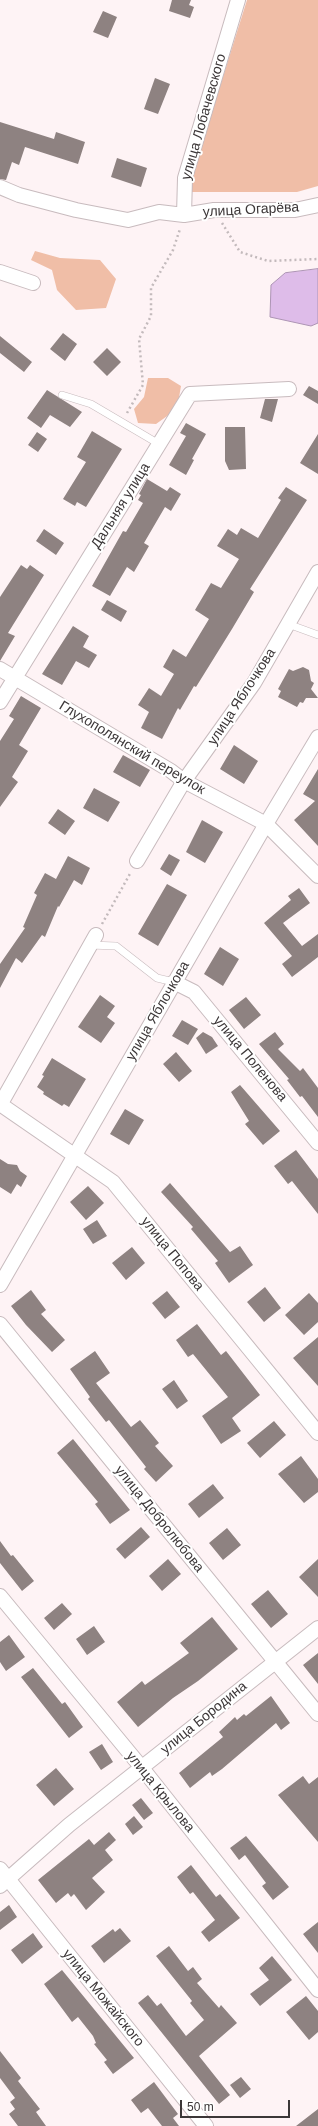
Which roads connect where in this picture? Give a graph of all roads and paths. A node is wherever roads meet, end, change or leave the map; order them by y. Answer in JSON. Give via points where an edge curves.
{"nodes":[{"id":1,"x":238,"y":0,"type":"edge"},
{"id":2,"x":0,"y":187,"type":"edge"},
{"id":3,"x":318,"y":205,"type":"edge"},
{"id":4,"x":214,"y":210,"type":"junction"},
{"id":5,"x":184,"y":215,"type":"junction"},
{"id":6,"x":318,"y":259,"type":"edge"},
{"id":7,"x":0,"y":272,"type":"edge"},
{"id":8,"x":33,"y":283,"type":"dead end"},
{"id":9,"x":289,"y":389,"type":"dead end"},
{"id":10,"x":62,"y":395,"type":"dead end"},
{"id":11,"x":122,"y":422,"type":"junction"},
{"id":12,"x":159,"y":444,"type":"junction"},
{"id":13,"x":318,"y":572,"type":"edge"},
{"id":14,"x":288,"y":624,"type":"junction"},
{"id":15,"x":318,"y":635,"type":"edge"},
{"id":16,"x":0,"y":669,"type":"edge"},
{"id":17,"x":15,"y":678,"type":"junction"},
{"id":18,"x":0,"y":702,"type":"edge"},
{"id":19,"x":318,"y":737,"type":"edge"},
{"id":20,"x":184,"y":781,"type":"junction"},
{"id":21,"x":266,"y":824,"type":"junction"},
{"id":22,"x":137,"y":861,"type":"joint"},
{"id":23,"x":318,"y":876,"type":"edge"},
{"id":24,"x":93,"y":940,"type":"junction"},
{"id":25,"x":174,"y":982,"type":"junction"},
{"id":26,"x":0,"y":1104,"type":"edge"},
{"id":27,"x":318,"y":1143,"type":"edge"},
{"id":28,"x":76,"y":1155,"type":"junction"},
{"id":29,"x":0,"y":1285,"type":"edge"},
{"id":30,"x":0,"y":1324,"type":"edge"},
{"id":31,"x":318,"y":1433,"type":"edge"},
{"id":32,"x":0,"y":1596,"type":"edge"},
{"id":33,"x":318,"y":1628,"type":"edge"},
{"id":34,"x":275,"y":1662,"type":"junction"},
{"id":35,"x":318,"y":1714,"type":"edge"},
{"id":36,"x":142,"y":1768,"type":"junction"},
{"id":37,"x":3,"y":1878,"type":"edge"},
{"id":38,"x":318,"y":1990,"type":"edge"},
{"id":39,"x":206,"y":2126,"type":"edge"}],
"edges":[{"from":1,"to":5,"type":"street","name":"улица Лобачевского","via":[[185,178]]},
{"from":2,"to":5,"type":"street","via":[[19,195],[76,210],[128,220],[159,212]]},
{"from":3,"to":4,"type":"street","name":"улица Огарёва","via":[[295,210]]},
{"from":4,"to":5,"type":"street","name":"улица Огарёва"},
{"from":4,"to":6,"type":"path","via":[[240,252],[268,261]]},
{"from":5,"to":11,"type":"path","via":[[173,250],[151,288],[151,316],[139,338],[143,385]]},
{"from":7,"to":8,"type":"street"},
{"from":9,"to":12,"type":"street","name":"Дальняя улица","via":[[190,394]]},
{"from":10,"to":11,"type":"lane","via":[[91,404]]},
{"from":11,"to":12,"type":"lane"},
{"from":12,"to":17,"type":"street","name":"Дальняя улица"},
{"from":13,"to":14,"type":"street","name":"улица Яблочкова"},
{"from":14,"to":15,"type":"lane"},
{"from":14,"to":20,"type":"street","name":"улица Яблочкова","via":[[254,683]]},
{"from":16,"to":17,"type":"street","name":"Глухополянский переулок"},
{"from":17,"to":18,"type":"street","name":"Дальняя улица"},
{"from":17,"to":20,"type":"street","name":"Глухополянский переулок"},
{"from":19,"to":21,"type":"street","name":"улица Яблочкова"},
{"from":20,"to":21,"type":"street","name":"Глухополянский переулок"},
{"from":20,"to":22,"type":"street","name":"улица Яблочкова"},
{"from":21,"to":23,"type":"street","name":"Глухополянский переулок"},
{"from":21,"to":25,"type":"street","name":"улица Яблочкова"},
{"from":22,"to":24,"type":"path"},
{"from":24,"to":25,"type":"lane","via":[[116,946],[157,978]]},
{"from":24,"to":26,"type":"street"},
{"from":25,"to":27,"type":"street","name":"улица Поленова","via":[[194,992]]},
{"from":25,"to":28,"type":"street","name":"улица Яблочкова"},
{"from":26,"to":28,"type":"street","name":"улица Попова"},
{"from":28,"to":29,"type":"street","name":"улица Яблочкова"},
{"from":28,"to":31,"type":"street","name":"улица Попова","via":[[112,1182]]},
{"from":30,"to":34,"type":"street","name":"улица Добролюбова"},
{"from":32,"to":36,"type":"street","name":"улица Крылова"},
{"from":33,"to":34,"type":"street","name":"улица Бородина"},
{"from":34,"to":35,"type":"street","name":"улица Добролюбова"},
{"from":34,"to":36,"type":"street","name":"улица Бородина"},
{"from":36,"to":37,"type":"street","name":"улица Бородина"},
{"from":36,"to":38,"type":"street","name":"улица Крылова"},
{"from":37,"to":39,"type":"street","name":"улица Можайского"}]}
